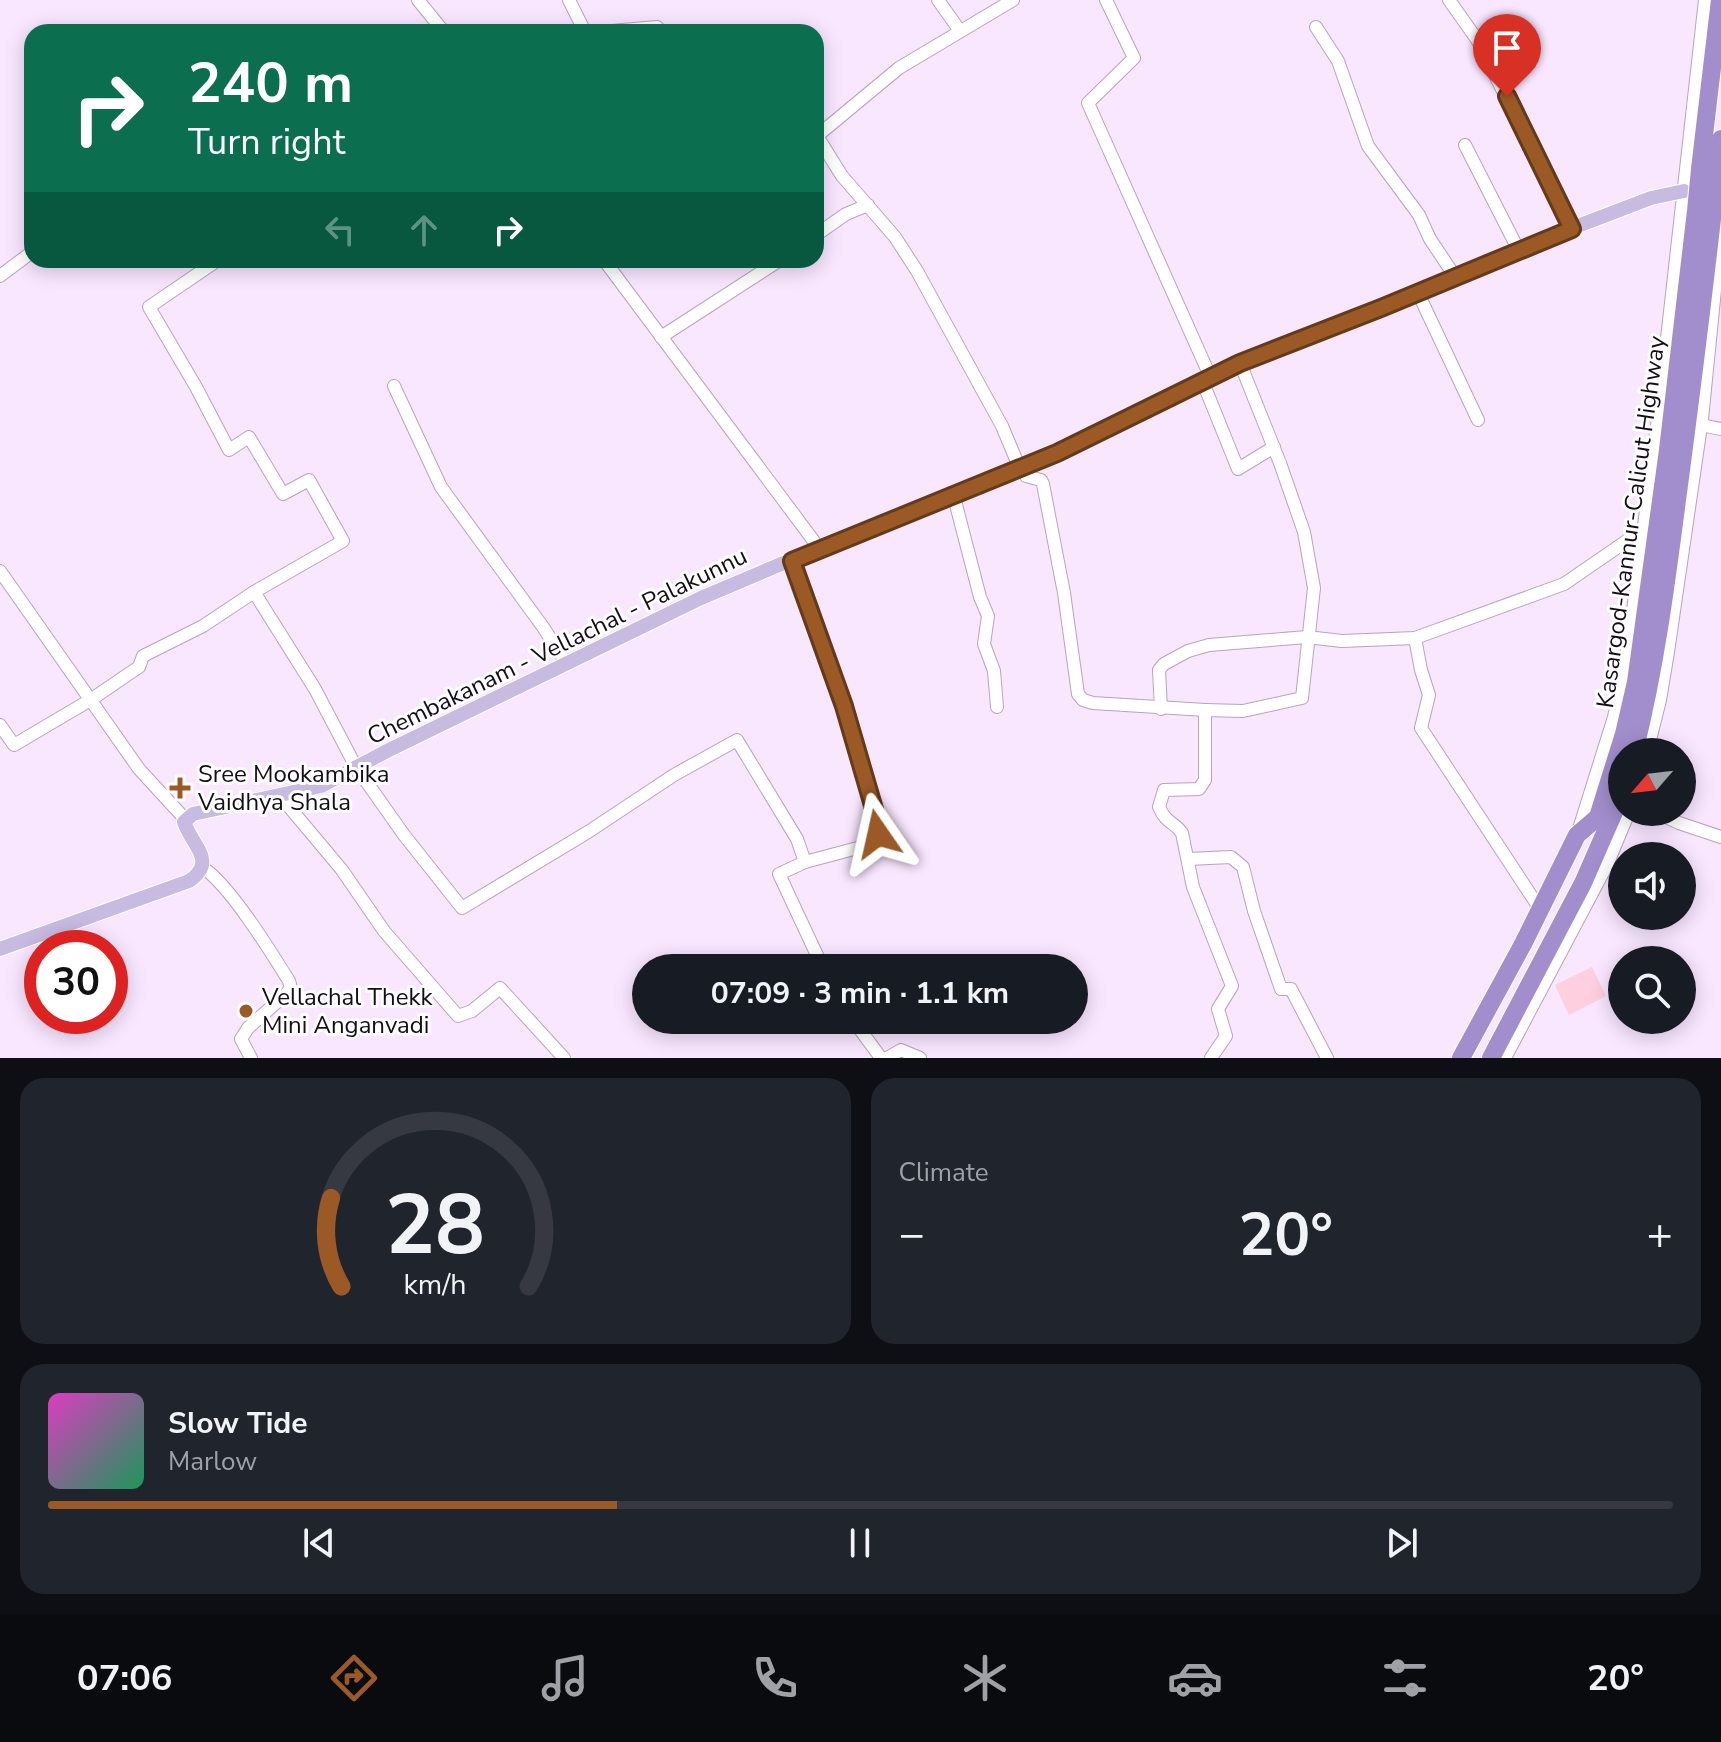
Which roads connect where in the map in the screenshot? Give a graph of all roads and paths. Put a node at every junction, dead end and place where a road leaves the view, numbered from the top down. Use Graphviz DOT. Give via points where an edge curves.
graph roads {
  1 [pos="418,0"];
  2 [pos="569,0"];
  3 [pos="938,0"];
  4 [pos="1013,0"];
  5 [pos="1106,0"];
  6 [pos="1449,0"];
  7 [pos="1705,0"];
  8 [pos="1720,0"];
  9 [pos="438,24"];
  10 [pos="581,24"];
  11 [pos="1316,27"];
  12 [pos="960,31"];
  13 [pos="824,130"];
  14 [pos="1721,139"];
  15 [pos="1465,145"];
  16 [pos="824,147"];
  17 [pos="1709,169"];
  18 [pos="1684,191"];
  19 [pos="868,205"];
  20 [pos="1704,210"];
  21 [pos="824,229"];
  22 [pos="1572,229"];
  23 [pos="1721,230"];
  24 [pos="1519,251"];
  25 [pos="24,258"];
  26 [pos="206,268"];
  27 [pos="610,268"];
  28 [pos="768,268"];
  29 [pos="0,276"];
  30 [pos="1456,278"];
  31 [pos="1418,293"];
  32 [pos="661,337"];
  33 [pos="1240,363"];
  34 [pos="1206,378"];
  35 [pos="394,386"];
  36 [pos="1478,420"];
  37 [pos="1701,425"];
  38 [pos="1721,429"];
  39 [pos="1274,447"];
  40 [pos="1020,469"];
  41 [pos="954,497"];
  42 [pos="1644,529"];
  43 [pos="819,548"];
  44 [pos="792,561"];
  45 [pos="0,571"];
  46 [pos="254,592"];
  47 [pos="1307,637"];
  48 [pos="1415,638"];
  49 [pos="567,664"];
  50 [pos="92,699"];
  51 [pos="997,707"];
  52 [pos="1161,709"];
  53 [pos="1205,710"];
  54 [pos="0,725"];
  55 [pos="1637,738"];
  56 [pos="1650,738"];
  57 [pos="356,767"];
  58 [pos="280,796"];
  59 [pos="185,819"];
  60 [pos="1608,826"];
  61 [pos="1623,826"];
  62 [pos="1688,826"];
  63 [pos="1577,835"];
  64 [pos="1721,837"];
  65 [pos="1188,859"];
  66 [pos="805,862"];
  67 [pos="202,867"];
  68 [pos="1540,909"];
  69 [pos="0,949"];
  70 [pos="816,954"];
  71 [pos="864,1034"];
  72 [pos="251,1058"];
  73 [pos="564,1058"];
  74 [pos="884,1058"];
  75 [pos="920,1058"];
  76 [pos="1211,1058"];
  77 [pos="1327,1058"];
  78 [pos="1461,1058"];
  79 [pos="1491,1058"];
  80 [pos="1505,1058"];
  1 -- 9 [label="street"];
  2 -- 10 [label="street"];
  3 -- 12 [label="street"];
  4 -- 12 [label="street"];
  5 -- 34 [label="street" via="1134,58 1088,103"];
  6 -- 22 [label="street" via="1478,41"];
  7 -- 18 [label="street"];
  8 -- 17 [label="highway, Kasargod-Kannur-Calicut Highway"];
  11 -- 30 [label="street" via="1338,61 1368,146 1419,215"];
  12 -- 13 [label="street" via="899,68"];
  14 -- 17 [label="highway, Kasargod-Kannur-Calicut Highway"];
  15 -- 24 [label="street"];
  16 -- 19 [label="street"];
  17 -- 20 [label="highway, Kasargod-Kannur-Calicut Highway, bridge"];
  18 -- 22 [label="main road, Chembakanam - Vellachal - Palakunnu"];
  18 -- 42 [label="street"];
  19 -- 21 [label="street"];
  19 -- 40 [label="street" via="917,271"];
  20 -- 55 [label="highway, Kasargod-Kannur-Calicut Highway" via="1659,630"];
  20 -- 63 [label="highway, Kasargod-Kannur-Calicut Highway" via="1636,682 1598,817"];
  22 -- 24 [label="main road, Chembakanam - Vellachal - Palakunnu"];
  23 -- 37 [label="street"];
  24 -- 30 [label="main road, Chembakanam - Vellachal - Palakunnu"];
  25 -- 29 [label="street"];
  26 -- 46 [label="street" via="149,307 229,450 249,437 283,494 309,480 343,541"];
  27 -- 32 [label="street"];
  28 -- 32 [label="street"];
  30 -- 31 [label="main road, Chembakanam - Vellachal - Palakunnu"];
  31 -- 33 [label="main road, Chembakanam - Vellachal - Palakunnu"];
  31 -- 36 [label="street"];
  32 -- 43 [label="street"];
  33 -- 34 [label="main road, Chembakanam - Vellachal - Palakunnu"];
  33 -- 39 [label="street"];
  34 -- 39 [label="street" via="1238,469"];
  34 -- 40 [label="main road, Chembakanam - Vellachal - Palakunnu"];
  35 -- 49 [label="street" via="441,487"];
  37 -- 38 [label="street"];
  37 -- 56 [label="street"];
  39 -- 47 [label="street" via="1304,532 1314,588"];
  40 -- 41 [label="main road, Chembakanam - Vellachal - Palakunnu"];
  40 -- 52 [label="street" via="1043,484 1078,694 1093,703"];
  41 -- 43 [label="main road, Chembakanam - Vellachal - Palakunnu"];
  41 -- 51 [label="street" via="988,616 984,644 994,671"];
  42 -- 48 [label="street" via="1564,584"];
  42 -- 63 [label="street" via="1614,717"];
  43 -- 44 [label="main road, Chembakanam - Vellachal - Palakunnu"];
  44 -- 49 [label="main road, Chembakanam - Vellachal - Palakunnu" via="701,598"];
  44 -- 66 [label="street" via="844,706 878,834 865,846"];
  45 -- 50 [label="street"];
  46 -- 50 [label="street" via="172,644 143,656 139,667"];
  46 -- 57 [label="street"];
  47 -- 48 [label="street"];
  47 -- 52 [label="street" via="1188,651 1159,670"];
  47 -- 53 [label="street" via="1302,698 1243,711"];
  48 -- 68 [label="street" via="1429,695 1421,728"];
  49 -- 57 [label="main road, Chembakanam - Vellachal - Palakunnu"];
  50 -- 54 [label="street" via="14,745"];
  50 -- 59 [label="street" via="139,769"];
  52 -- 53 [label="street"];
  53 -- 65 [label="street" via="1205,780 1199,789 1164,790 1159,807 1165,820 1182,833"];
  57 -- 58 [label="main road, Chembakanam - Vellachal - Palakunnu" via="321,786"];
  57 -- 66 [label="street" via="462,908 737,740 797,839"];
  58 -- 59 [label="main road, Chembakanam - Vellachal - Palakunnu"];
  58 -- 73 [label="street" via="384,931 458,1016 500,988"];
  59 -- 67 [label="main road" via="203,857"];
  60 -- 79 [label="highway"];
  61 -- 80 [label="street"];
  62 -- 64 [label="street"];
  63 -- 68 [label="highway, Kasargod-Kannur-Calicut Highway"];
  65 -- 76 [label="street" via="1193,887 1232,986 1218,1009 1226,1036"];
  65 -- 77 [label="street" via="1231,857 1243,867 1281,989 1291,989"];
  66 -- 70 [label="street" via="779,874"];
  67 -- 69 [label="main road" via="189,881"];
  67 -- 72 [label="street" via="214,875 263,940 291,988 241,1039"];
  68 -- 78 [label="highway, Kasargod-Kannur-Calicut Highway"];
  71 -- 74 [label="street"];
  74 -- 75 [label="street" via="901,1050"];
}
